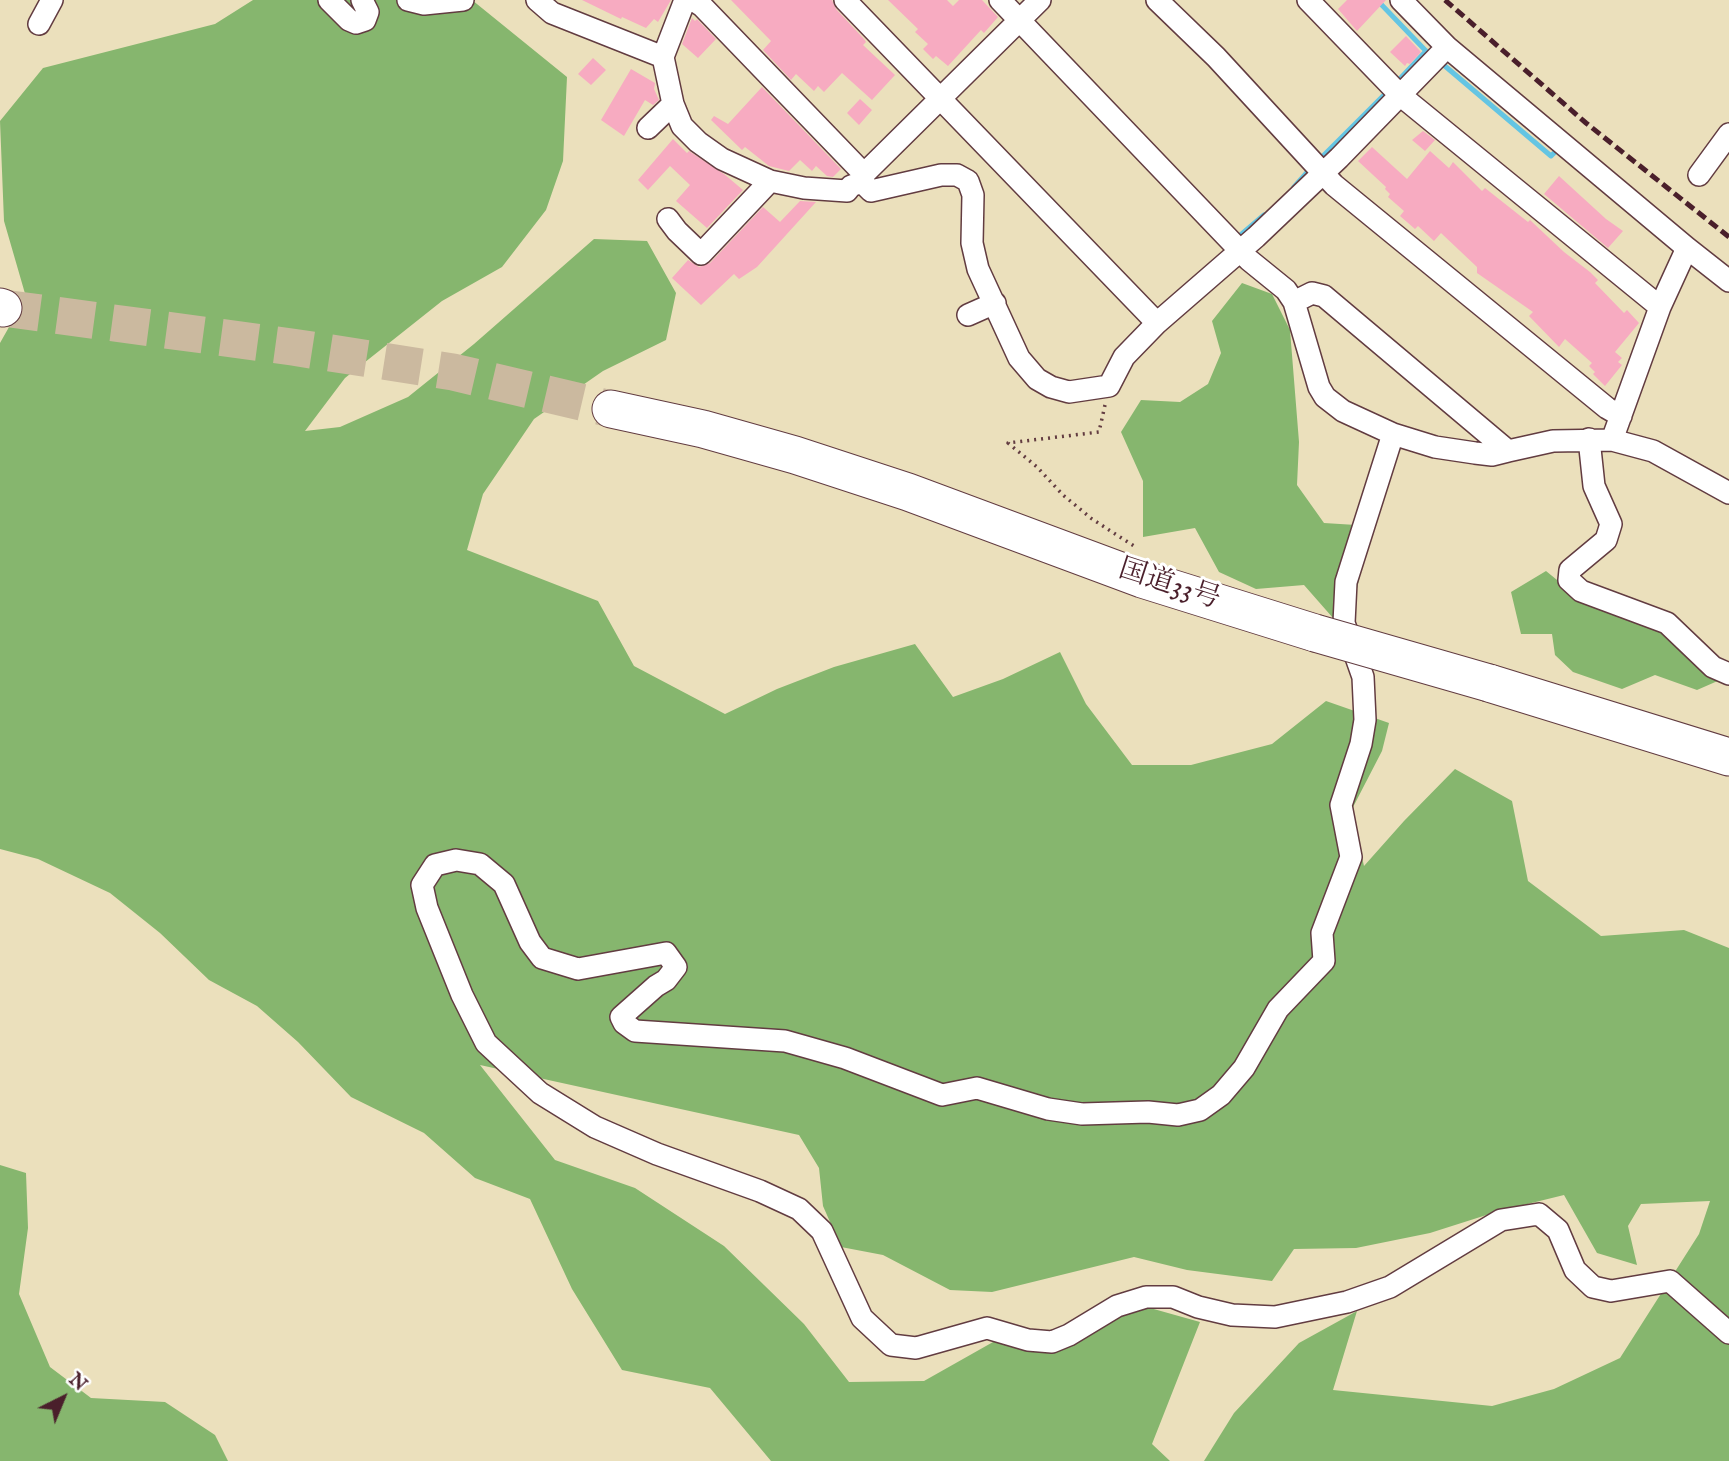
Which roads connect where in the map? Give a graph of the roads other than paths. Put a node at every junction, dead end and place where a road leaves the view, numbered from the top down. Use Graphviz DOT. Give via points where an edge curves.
graph roads {
  1 [pos="52,0"];
  2 [pos="329,0"];
  3 [pos="362,0"];
  4 [pos="408,0"];
  5 [pos="463,0"];
  6 [pos="537,0"];
  7 [pos="685,0"];
  8 [pos="693,0"];
  9 [pos="845,0"];
  10 [pos="1000,0"];
  11 [pos="1040,0"];
  12 [pos="1157,0"];
  13 [pos="1308,0"];
  14 [pos="1401,0"];
  15 [pos="1019,20"];
  16 [pos="39,24"];
  17 [pos="1439,55"];
  18 [pos="663,57"];
  19 [pos="1400,95"];
  20 [pos="940,97"];
  21 [pos="673,104"];
  22 [pos="648,128"];
  23 [pos="1729,134"];
  24 [pos="1323,172"];
  25 [pos="1699,175"];
  26 [pos="863,178"];
  27 [pos="769,181"];
  28 [pos="668,219"];
  29 [pos="1687,248"];
  30 [pos="1241,251"];
  31 [pos="1729,281"];
  32 [pos="1294,302"];
  33 [pos="995,303"];
  34 [pos="1660,307"];
  35 [pos="968,315"];
  36 [pos="1157,323"];
  37 [pos="611,409"];
  38 [pos="1621,416"];
  39 [pos="1393,434"];
  40 [pos="1589,439"];
  41 [pos="1612,440"];
  42 [pos="1508,451"];
  43 [pos="1729,493"];
  44 [pos="1729,674"];
  45 [pos="1729,757"];
  46 [pos="1729,1333"];
  1 -- 16 [label="street"];
  2 -- 3 [label="street" via="356,23 365,20 368,12"];
  4 -- 5 [label="street" via="424,4"];
  6 -- 18 [label="street" via="552,13"];
  7 -- 18 [label="street"];
  8 -- 26 [label="street"];
  9 -- 20 [label="street"];
  10 -- 15 [label="street"];
  11 -- 15 [label="street"];
  12 -- 24 [label="street"];
  13 -- 19 [label="street"];
  14 -- 17 [label="street"];
  15 -- 20 [label="street"];
  15 -- 30 [label="street"];
  17 -- 19 [label="street"];
  17 -- 29 [label="street"];
  18 -- 21 [label="street"];
  19 -- 24 [label="street"];
  19 -- 34 [label="street"];
  20 -- 26 [label="street"];
  20 -- 36 [label="street"];
  21 -- 22 [label="street"];
  21 -- 27 [label="street" via="682,126 698,142"];
  23 -- 25 [label="street"];
  24 -- 30 [label="street"];
  24 -- 38 [label="street" via="1503,324"];
  26 -- 27 [label="street" via="847,191"];
  26 -- 33 [label="street" via="871,191 941,175 968,181 973,195 973,256"];
  27 -- 28 [label="street" via="701,254"];
  29 -- 31 [label="street"];
  29 -- 34 [label="street"];
  30 -- 32 [label="street" via="1276,279"];
  30 -- 36 [label="street"];
  32 -- 39 [label="street" via="1325,397 1343,411"];
  32 -- 42 [label="street" via="1312,293 1324,296"];
  33 -- 35 [label="street"];
  33 -- 36 [label="street" via="1018,358 1037,379 1069,392 1109,386 1124,357"];
  34 -- 38 [label="street"];
  37 -- 45 [label="highway, 国道33号, bridge" via="794,455 1142,579"];
  38 -- 41 [label="street"];
  39 -- 42 [label="street" via="1475,453"];
  39 -- 46 [label="street" via="1346,582 1344,623 1363,677 1365,720 1342,805 1351,858 1322,933 1324,961 1278,1009 1244,1068 1221,1096 1200,1110 1178,1115 1082,1114 977,1088 942,1095 785,1041 635,1031 621,1017 667,980 676,967 666,953 578,969 542,958 504,884 480,864 456,860 435,865 422,885 427,908 486,1043 540,1093 595,1126 799,1209 822,1231 862,1318 891,1345 916,1348 988,1328 1052,1342 1117,1307 1146,1297 1173,1297 1231,1315 1275,1318 1390,1287 1501,1220 1539,1214 1558,1230 1575,1270 1593,1287 1611,1290 1670,1281"];
  40 -- 41 [label="street"];
  40 -- 42 [label="street"];
  40 -- 44 [label="street" via="1594,486 1611,524 1606,540 1570,570 1570,580 1581,591 1667,623 1713,667"];
  41 -- 43 [label="street" via="1653,450"];
}
